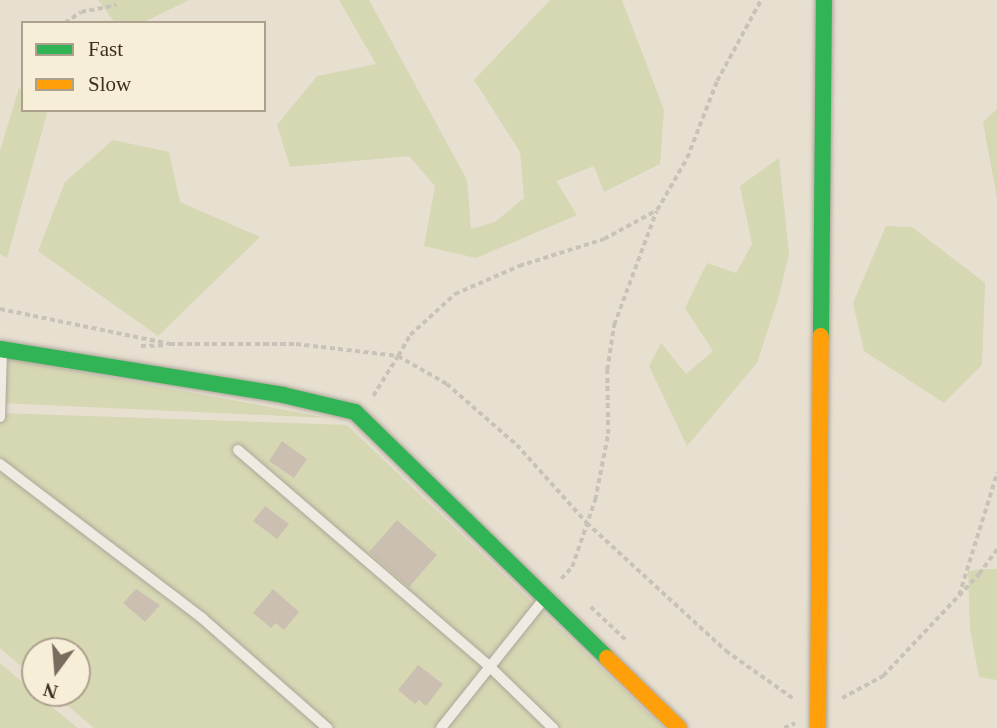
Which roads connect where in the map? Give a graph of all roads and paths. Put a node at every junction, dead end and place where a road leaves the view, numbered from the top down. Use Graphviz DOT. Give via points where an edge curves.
graph roads {
  1 [pos="761,0"];
  2 [pos="824,0"];
  3 [pos="116,5"];
  4 [pos="68,21"];
  5 [pos="657,211"];
  6 [pos="0,309"];
  7 [pos="1,349"];
  8 [pos="354,351"];
  9 [pos="398,356"];
  10 [pos="355,412"];
  11 [pos="0,417"];
  12 [pos="238,450"];
  13 [pos="0,464"];
  14 [pos="997,473"];
  15 [pos="587,523"];
  16 [pos="997,549"];
  17 [pos="547,596"];
  18 [pos="958,597"];
  19 [pos="488,664"];
  20 [pos="818,720"];
  21 [pos="327,728"];
  22 [pos="441,728"];
  23 [pos="553,728"];
  24 [pos="679,728"];
  25 [pos="785,728"];
  1 -- 5 [label="path" via="717,81 687,158"];
  2 -- 20 [label="street"];
  3 -- 4 [label="path" via="81,12"];
  5 -- 9 [label="path" via="604,239 519,266 455,294 410,335"];
  5 -- 15 [label="path" via="614,324 607,370 608,434"];
  6 -- 9 [label="path" via="170,344 296,344"];
  7 -- 10 [label="street" via="283,395"];
  7 -- 11 [label="lane"];
  8 -- 9 [label="path"];
  9 -- 10 [label="path" via="379,390"];
  9 -- 15 [label="path" via="457,393 517,445"];
  10 -- 17 [label="street"];
  12 -- 19 [label="lane"];
  13 -- 21 [label="lane" via="202,618"];
  14 -- 18 [label="path"];
  15 -- 17 [label="path" via="572,568"];
  15 -- 20 [label="path" via="726,651"];
  16 -- 18 [label="path"];
  17 -- 19 [label="lane"];
  17 -- 24 [label="street"];
  18 -- 20 [label="path" via="883,676"];
  19 -- 22 [label="lane"];
  19 -- 23 [label="lane"];
  20 -- 25 [label="path"];
}
